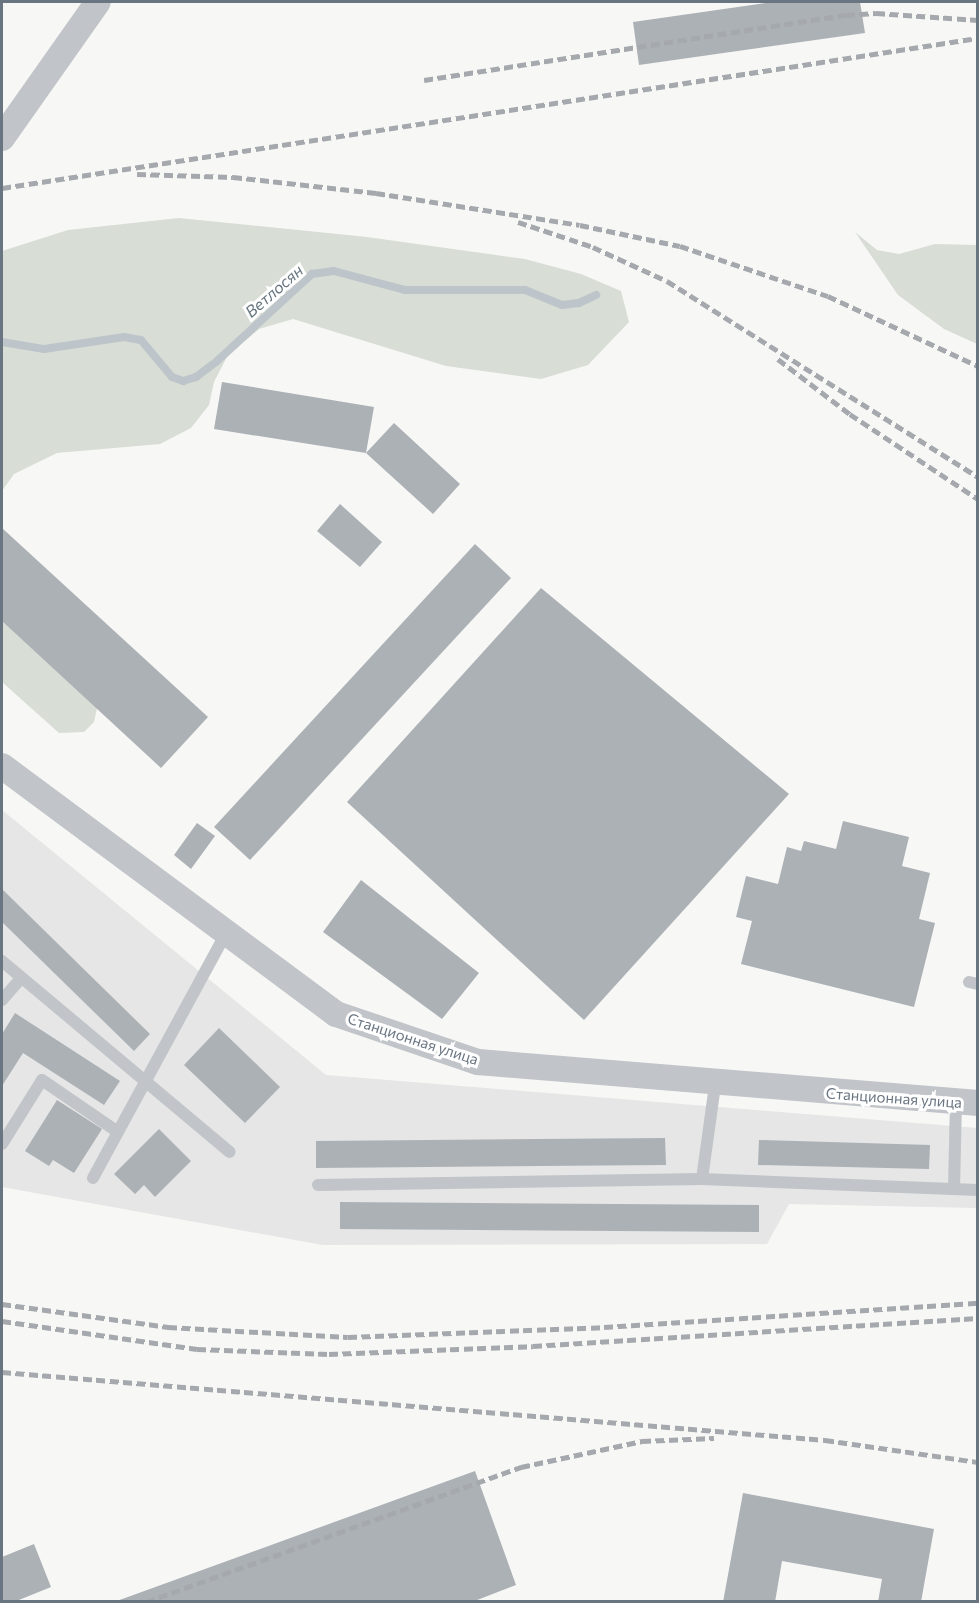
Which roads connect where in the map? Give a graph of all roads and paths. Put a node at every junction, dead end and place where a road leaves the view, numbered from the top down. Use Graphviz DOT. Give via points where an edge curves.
graph roads {
  1 [pos="98,2"];
  2 [pos="2,138"];
  3 [pos="2,766"];
  4 [pos="226,933"];
  5 [pos="2,961"];
  6 [pos="20,979"];
  7 [pos="2,1000"];
  8 [pos="145,1083"];
  9 [pos="716,1084"];
  10 [pos="967,1103"];
  11 [pos="118,1132"];
  12 [pos="2,1144"];
  13 [pos="230,1152"];
  14 [pos="93,1178"];
  15 [pos="702,1179"];
  16 [pos="318,1185"];
  17 [pos="954,1189"];
  18 [pos="978,1190"];
  1 -- 2 [label="street"];
  3 -- 4 [label="street, Станционная улица"];
  4 -- 8 [label="lane"];
  4 -- 9 [label="street, Станционная улица" via="336,1014 478,1062"];
  5 -- 6 [label="lane"];
  6 -- 7 [label="lane"];
  6 -- 8 [label="lane"];
  8 -- 11 [label="lane"];
  8 -- 13 [label="lane"];
  9 -- 10 [label="street, Станционная улица"];
  9 -- 15 [label="lane"];
  10 -- 17 [label="lane"];
  11 -- 12 [label="lane" via="42,1080"];
  11 -- 14 [label="lane"];
  15 -- 16 [label="lane"];
  15 -- 17 [label="lane"];
  17 -- 18 [label="lane"];
}
